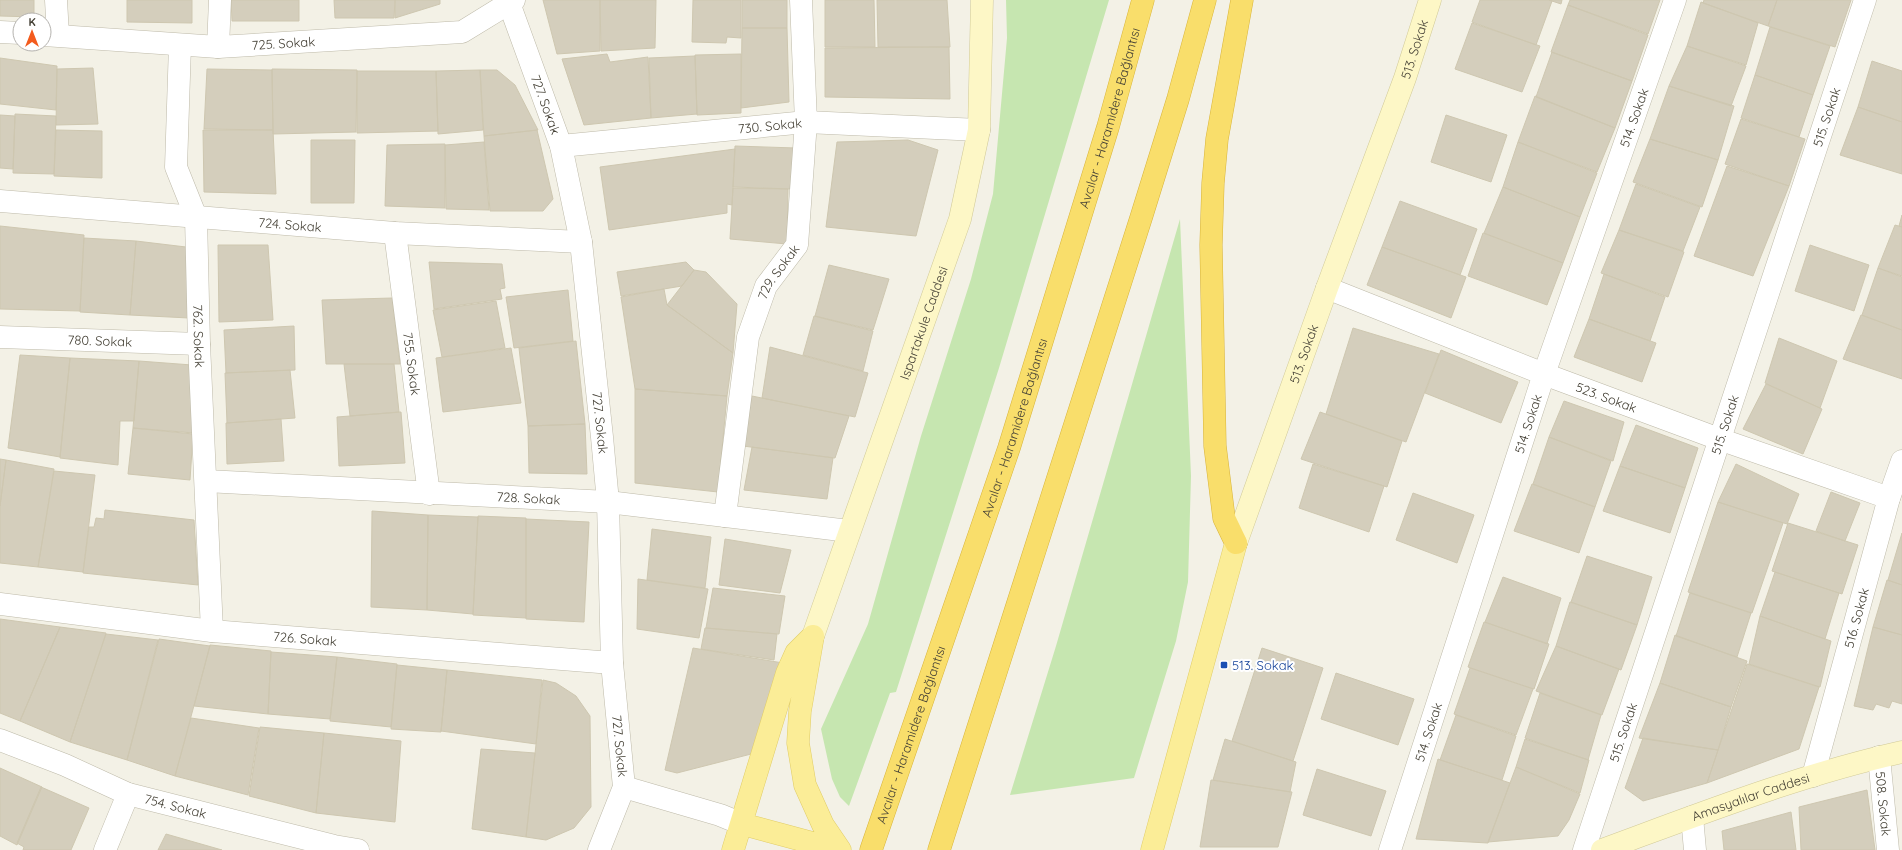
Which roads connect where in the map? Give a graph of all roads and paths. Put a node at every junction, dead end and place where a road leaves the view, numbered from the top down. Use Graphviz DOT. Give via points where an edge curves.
graph roads {
  1 [pos="56,0"];
  2 [pos="220,0"];
  3 [pos="801,0"];
  4 [pos="982,0"];
  5 [pos="1143,0"];
  6 [pos="1205,0"];
  7 [pos="1242,0"];
  8 [pos="1430,0"];
  9 [pos="1675,0"];
  10 [pos="1865,0"];
  11 [pos="511,1"];
  12 [pos="52,28"];
  13 [pos="0,32"];
  14 [pos="12,33"];
  15 [pos="52,35"];
  16 [pos="180,45"];
  17 [pos="218,47"];
  18 [pos="806,122"];
  19 [pos="979,130"];
  20 [pos="561,146"];
  21 [pos="0,201"];
  22 [pos="196,217"];
  23 [pos="395,233"];
  24 [pos="581,242"];
  25 [pos="1327,288"];
  26 [pos="0,337"];
  27 [pos="199,344"];
  28 [pos="1544,374"];
  29 [pos="1719,439"];
  30 [pos="1902,460"];
  31 [pos="206,481"];
  32 [pos="429,494"];
  33 [pos="1889,498"];
  34 [pos="608,502"];
  35 [pos="725,516"];
  36 [pos="849,531"];
  37 [pos="1236,543"];
  38 [pos="0,604"];
  39 [pos="212,631"];
  40 [pos="814,636"];
  41 [pos="612,663"];
  42 [pos="0,740"];
  43 [pos="1902,752"];
  44 [pos="1879,757"];
  45 [pos="1813,776"];
  46 [pos="624,787"];
  47 [pos="128,794"];
  48 [pos="1692,817"];
  49 [pos="742,824"];
  50 [pos="105,850"];
  51 [pos="358,850"];
  52 [pos="599,850"];
  53 [pos="733,850"];
  54 [pos="839,850"];
  55 [pos="871,850"];
  56 [pos="939,850"];
  57 [pos="1152,850"];
  58 [pos="1390,850"];
  59 [pos="1584,850"];
  60 [pos="1602,850"];
  61 [pos="1695,850"];
  62 [pos="1888,850"];
  1 -- 12 [label="street"];
  2 -- 17 [label="street"];
  3 -- 18 [label="street, 729. Sokak"];
  4 -- 19 [label="main road, Ispartakule Caddesi"];
  5 -- 55 [label="highway, Avcılar - Haramidere Bağlantısı" via="1108,127 1009,448"];
  6 -- 56 [label="highway" via="1174,114"];
  7 -- 37 [label="highway" via="1217,139 1211,245 1215,446 1224,518"];
  8 -- 25 [label="main road, 513. Sokak" via="1405,78"];
  9 -- 28 [label="street, 514. Sokak"];
  10 -- 29 [label="street, 515. Sokak"];
  11 -- 17 [label="street, 725. Sokak" via="462,32"];
  11 -- 20 [label="street, 727. Sokak"];
  13 -- 14 [label="street"];
  15 -- 16 [label="street, 725. Sokak"];
  16 -- 17 [label="street, 725. Sokak"];
  16 -- 22 [label="street, 762. Sokak" via="176,167"];
  18 -- 19 [label="street, 730. Sokak"];
  18 -- 20 [label="street, 730. Sokak"];
  18 -- 35 [label="street, 729. Sokak" via="797,245 766,286 748,337"];
  19 -- 36 [label="main road, Ispartakule Caddesi" via="960,219"];
  20 -- 24 [label="street, 727. Sokak"];
  21 -- 22 [label="street, 724. Sokak"];
  22 -- 23 [label="street, 724. Sokak"];
  22 -- 27 [label="street, 762. Sokak"];
  23 -- 24 [label="street, 724. Sokak"];
  23 -- 32 [label="street, 755. Sokak"];
  24 -- 34 [label="street, 727. Sokak"];
  25 -- 28 [label="street, 523. Sokak"];
  25 -- 37 [label="main road, 513. Sokak"];
  26 -- 27 [label="street, 780. Sokak"];
  27 -- 31 [label="street, 762. Sokak"];
  28 -- 29 [label="street, 523. Sokak"];
  28 -- 58 [label="street, 514. Sokak"];
  29 -- 33 [label="street, 523. Sokak"];
  29 -- 59 [label="street, 515. Sokak"];
  30 -- 33 [label="street, 516. Sokak"];
  31 -- 32 [label="street, 728. Sokak"];
  31 -- 39 [label="street, 762. Sokak"];
  32 -- 34 [label="street, 728. Sokak"];
  33 -- 45 [label="street, 516. Sokak"];
  34 -- 35 [label="street, 728. Sokak"];
  34 -- 41 [label="street, 727. Sokak"];
  35 -- 36 [label="street, 728. Sokak"];
  36 -- 40 [label="main road, Ispartakule Caddesi"];
  37 -- 57 [label="main road, 513. Sokak"];
  38 -- 39 [label="street, 726. Sokak"];
  39 -- 41 [label="street, 726. Sokak"];
  40 -- 49 [label="main road" via="796,653 787,673"];
  40 -- 54 [label="main road" via="800,711 798,743 804,785 823,825"];
  41 -- 46 [label="street, 727. Sokak"];
  42 -- 47 [label="street, 754. Sokak" via="65,765"];
  43 -- 44 [label="main road, Amasyalılar Caddesi"];
  44 -- 45 [label="main road, Amasyalılar Caddesi"];
  44 -- 62 [label="street, 508. Sokak"];
  45 -- 48 [label="main road, Amasyalılar Caddesi"];
  46 -- 49 [label="street" via="720,815"];
  46 -- 52 [label="street, 727. Sokak"];
  47 -- 50 [label="street"];
  47 -- 51 [label="street, 754. Sokak"];
  48 -- 60 [label="main road, Amasyalılar Caddesi"];
  48 -- 61 [label="street"];
  49 -- 53 [label="main road"];
  49 -- 54 [label="main road"];
}
